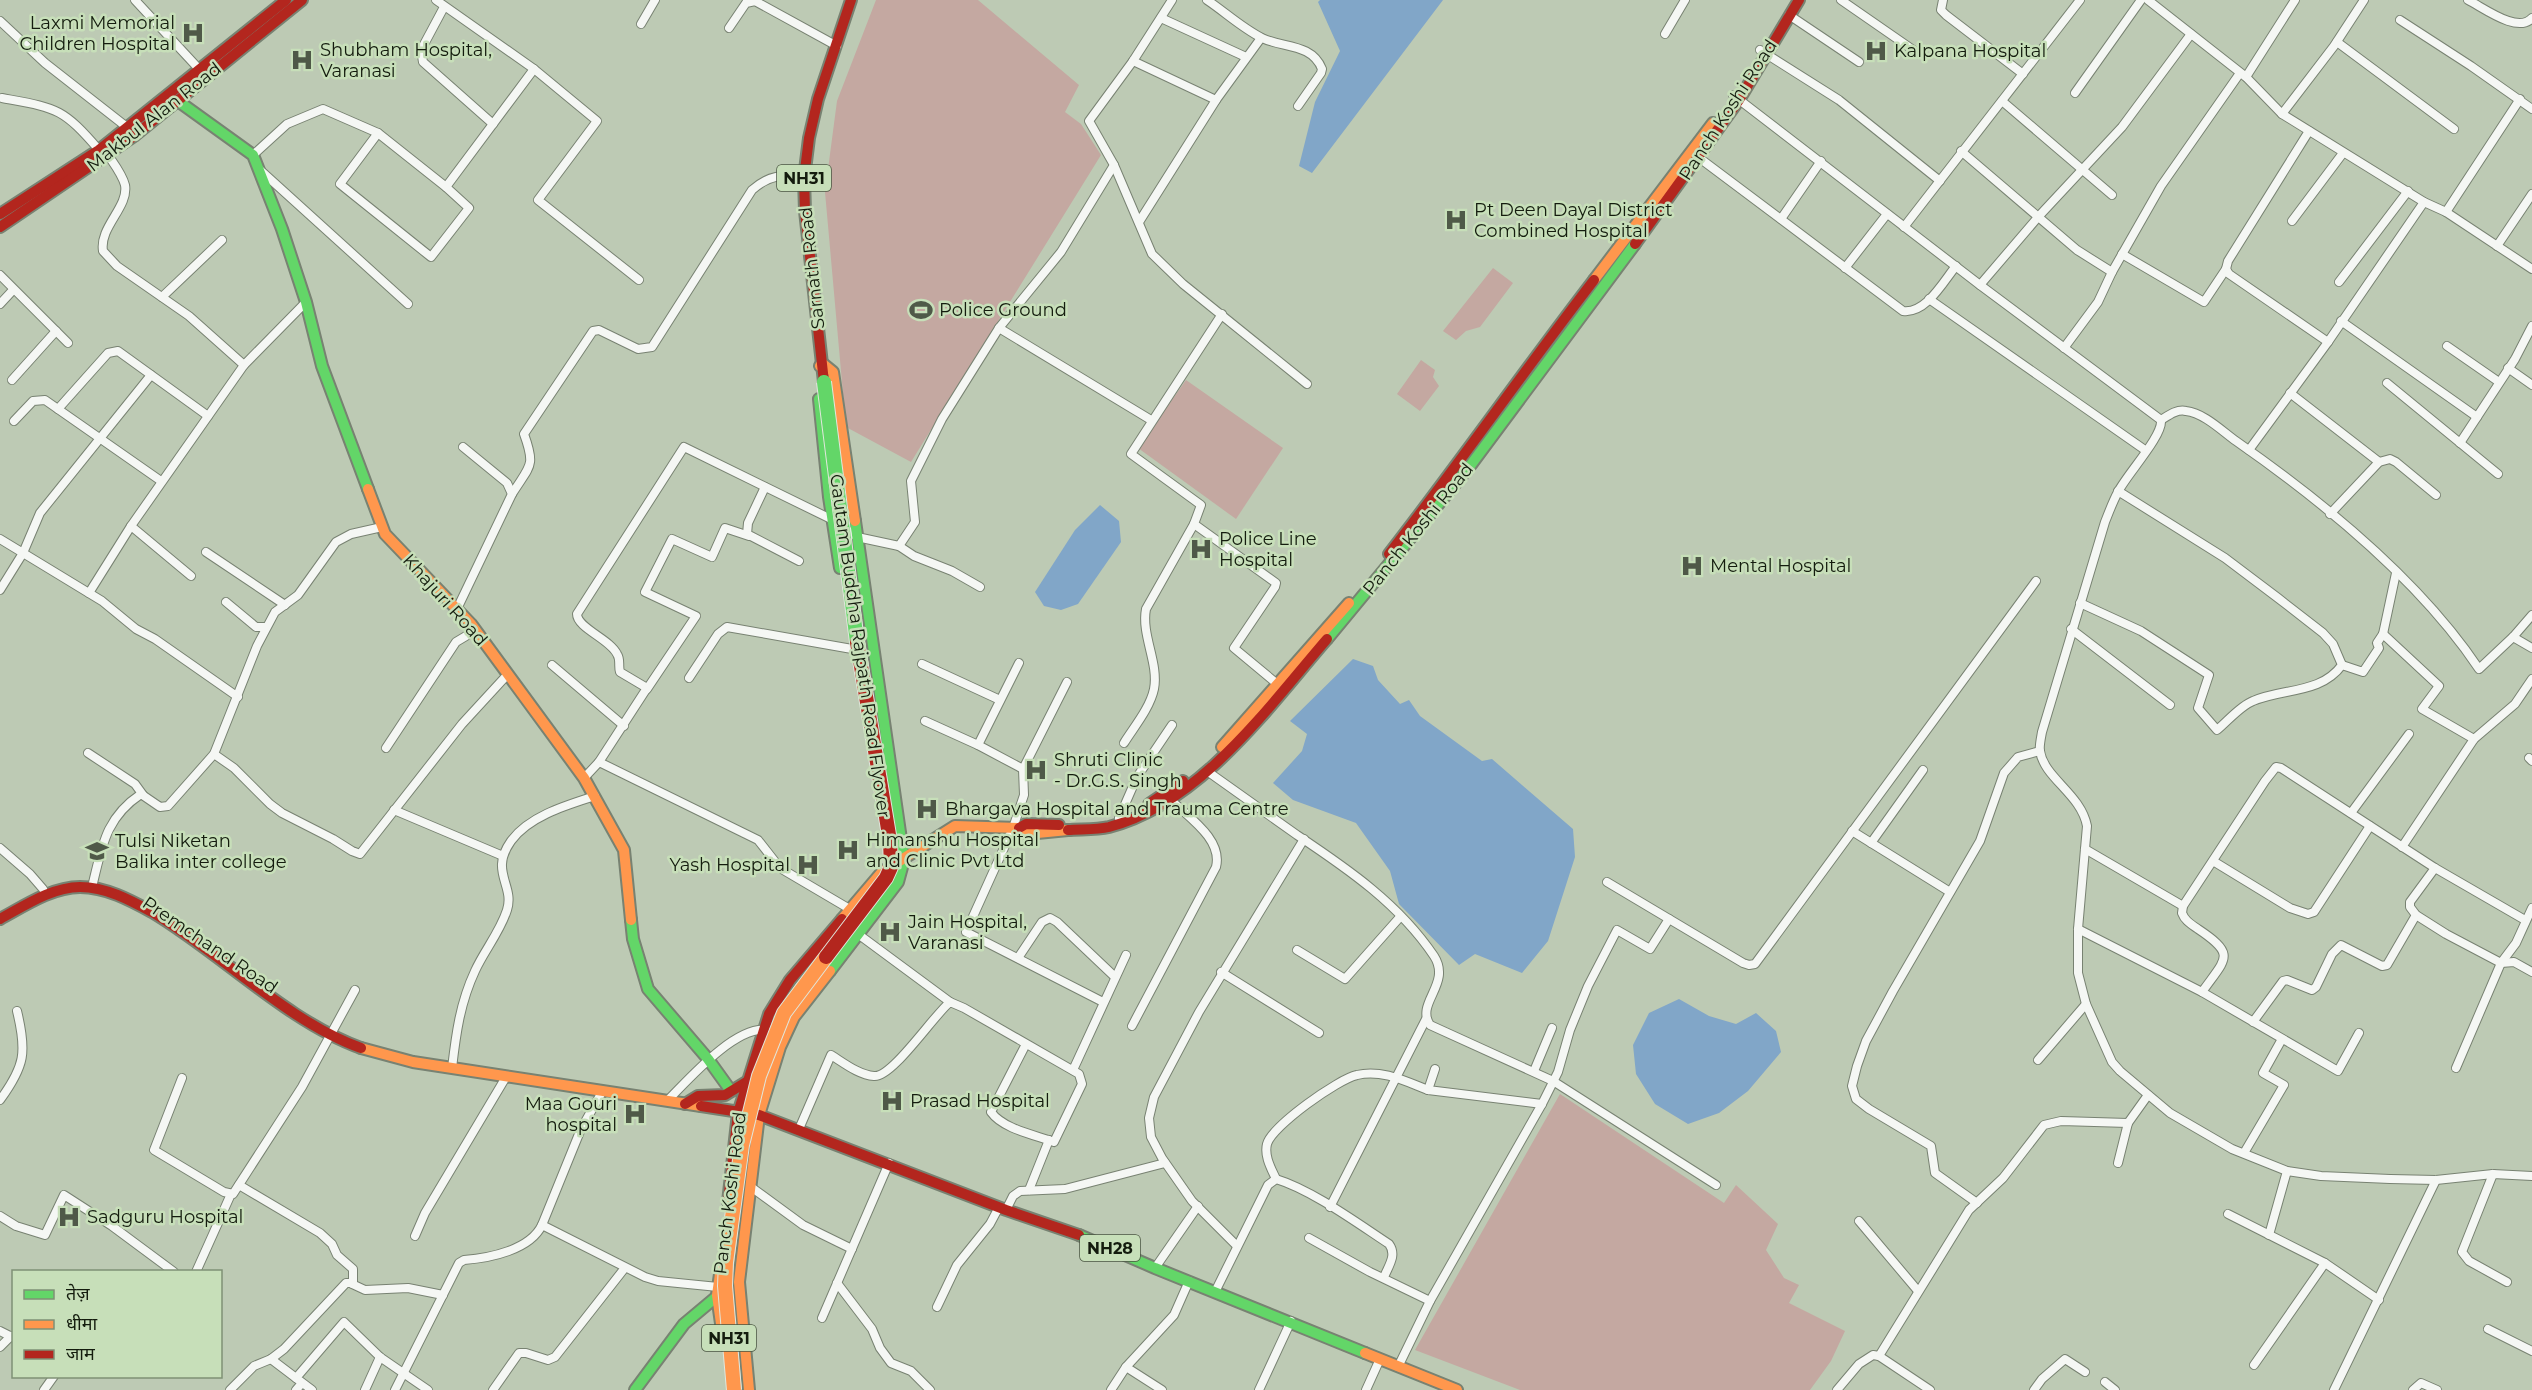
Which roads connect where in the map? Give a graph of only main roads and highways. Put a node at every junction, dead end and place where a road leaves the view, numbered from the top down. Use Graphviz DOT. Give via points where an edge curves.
graph roads {
  1 [pos="286,0"];
  2 [pos="302,0"];
  3 [pos="851,0"];
  4 [pos="1792,0"];
  5 [pos="1799,0"];
  6 [pos="1763,52"];
  7 [pos="1736,97"];
  8 [pos="178,101"];
  9 [pos="131,132"];
  10 [pos="103,153"];
  11 [pos="0,214"];
  12 [pos="0,227"];
  13 [pos="822,363"];
  14 [pos="1280,686"];
  15 [pos="1016,828"];
  16 [pos="904,860"];
  17 [pos="882,872"];
  18 [pos="93,883"];
  19 [pos="0,911"];
  20 [pos="0,919"];
  21 [pos="748,1081"];
  22 [pos="732,1091"];
  23 [pos="685,1104"];
  24 [pos="738,1113"];
  25 [pos="759,1115"];
  26 [pos="739,1282"];
  27 [pos="718,1291"];
  28 [pos="635,1390"];
  29 [pos="730,1390"];
  30 [pos="734,1390"];
  31 [pos="749,1390"];
  32 [pos="1457,1390"];
  1 -- 9 [label="main road, Makbul Alan Road" via="199,69"];
  2 -- 8 [label="main road, Makbul Alan Road"];
  3 -- 13 [label="main road, Sarnath Road / NH31" via="818,99 804,178"];
  4 -- 6 [label="main road"];
  5 -- 6 [label="main road, Panch Koshi Road"];
  6 -- 7 [label="main road, Panch Koshi Road"];
  7 -- 14 [label="main road" via="1525,370 1468,452"];
  7 -- 14 [label="main road, Panch Koshi Road" via="1698,157 1470,466"];
  8 -- 9 [label="main road, Makbul Alan Road"];
  8 -- 22 [label="main road, Khajuri Road" via="256,162 306,302 322,366 385,534 476,630 584,778 624,850 633,939 648,989"];
  9 -- 10 [label="main road, Makbul Alan Road"];
  10 -- 11 [label="main road, Makbul Alan Road"];
  10 -- 12 [label="main road, Makbul Alan Road"];
  13 -- 16 [label="main road" via="834,372"];
  13 -- 17 [label="main road" via="817,372 833,520 886,855"];
  13 -- 30 [label="main road, Gautam Buddha Rajpath Road Flyover / NH31, bridge" via="849,595 891,867 784,1013 759,1076 742,1144 726,1262"];
  14 -- 15 [label="main road" via="1204,765 1144,807 1098,824 1026,824"];
  14 -- 15 [label="main road, Panch Koshi Road" via="1246,733 1207,771 1143,814 1108,827 1027,834"];
  15 -- 16 [label="main road, Panch Koshi Road" via="955,826"];
  16 -- 17 [label="main road, Panch Koshi Road"];
  16 -- 25 [label="main road, Panch Koshi Road" via="898,882 794,1017"];
  17 -- 21 [label="main road, Panch Koshi Road" via="790,980 769,1014"];
  18 -- 19 [label="main road, Premchand Road" via="66,881"];
  18 -- 20 [label="main road, Premchand Road" via="47,896"];
  18 -- 23 [label="main road, Premchand Road" via="123,896 194,940 300,1016 391,1058"];
  21 -- 22 [label="main road"];
  21 -- 24 [label="main road, Panch Koshi Road"];
  22 -- 23 [label="main road" via="698,1096"];
  23 -- 24 [label="main road, Premchand Road"];
  24 -- 25 [label="main road, Premchand Road / NH28"];
  24 -- 27 [label="main road, Panch Koshi Road"];
  25 -- 26 [label="main road, Panch Koshi Road"];
  25 -- 32 [label="main road, NH28" via="1002,1209 1071,1231"];
  26 -- 27 [label="main road, Panch Koshi Road"];
  26 -- 31 [label="main road"];
  27 -- 28 [label="main road, Panch Koshi Road" via="663,1350"];
  27 -- 29 [label="main road"];
}
